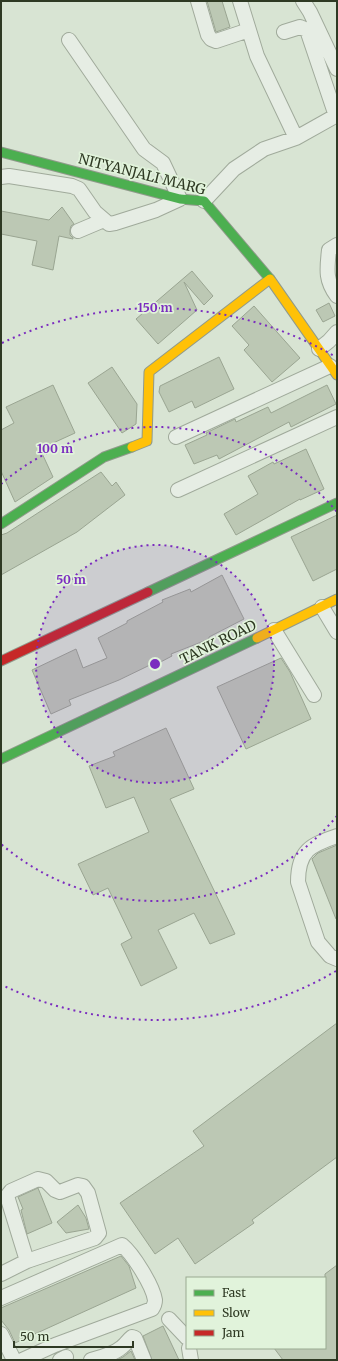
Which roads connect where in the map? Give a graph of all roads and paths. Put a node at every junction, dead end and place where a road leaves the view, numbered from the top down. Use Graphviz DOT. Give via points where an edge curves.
graph roads {
  1 [pos="198,1"];
  2 [pos="240,1"];
  3 [pos="304,1"];
  4 [pos="249,30"];
  5 [pos="284,32"];
  6 [pos="69,40"];
  7 [pos="337,69"];
  8 [pos="337,115"];
  9 [pos="296,138"];
  10 [pos="1,152"];
  11 [pos="1,177"];
  12 [pos="180,199"];
  13 [pos="204,201"];
  14 [pos="104,220"];
  15 [pos="78,231"];
  16 [pos="337,245"];
  17 [pos="270,278"];
  18 [pos="337,296"];
  19 [pos="337,332"];
  20 [pos="319,349"];
  21 [pos="334,370"];
  22 [pos="337,417"];
  23 [pos="176,437"];
  24 [pos="178,490"];
  25 [pos="337,503"];
  26 [pos="1,524"];
  27 [pos="337,599"];
  28 [pos="322,607"];
  29 [pos="274,630"];
  30 [pos="337,632"];
  31 [pos="1,661"];
  32 [pos="314,695"];
  33 [pos="1,759"];
  34 [pos="337,836"];
  35 [pos="337,959"];
  36 [pos="28,1261"];
  37 [pos="1,1274"];
  38 [pos="1,1298"];
  39 [pos="169,1320"];
  40 [pos="1,1334"];
  41 [pos="186,1337"];
  42 [pos="189,1349"];
  43 [pos="14,1360"];
  44 [pos="22,1360"];
  45 [pos="91,1360"];
  46 [pos="144,1360"];
  47 [pos="191,1360"];
  1 -- 4 [label="street" via="211,39 216,41"];
  2 -- 4 [label="street"];
  3 -- 7 [label="street"];
  4 -- 9 [label="street" via="257,56"];
  5 -- 8 [label="street" via="300,27 307,30"];
  6 -- 12 [label="street" via="144,149 163,163"];
  8 -- 9 [label="street"];
  9 -- 13 [label="street" via="264,149 234,169"];
  10 -- 12 [label="street, NITYANJALI MARG"];
  11 -- 14 [label="street" via="9,176 79,188 95,212"];
  12 -- 13 [label="street, NITYANJALI MARG"];
  12 -- 14 [label="street" via="156,210 115,223 109,224"];
  13 -- 17 [label="street, NITYANJALI MARG"];
  14 -- 15 [label="street"];
  16 -- 18 [label="street" via="329,250 327,273 332,290"];
  17 -- 20 [label="street, NITYANJALI MARG"];
  17 -- 26 [label="street" via="150,372 147,441 104,457"];
  19 -- 20 [label="street"];
  20 -- 21 [label="street, NITYANJALI MARG"];
  21 -- 23 [label="street"];
  22 -- 24 [label="street"];
  25 -- 31 [label="street"];
  27 -- 28 [label="street, TANK ROAD"];
  28 -- 29 [label="street, TANK ROAD"];
  28 -- 30 [label="street"];
  29 -- 32 [label="street"];
  29 -- 33 [label="street, TANK ROAD"];
  34 -- 35 [label="street" via="318,842 307,849 298,873 298,882 318,942 330,956"];
  36 -- 36 [label="street" via="7,1196 11,1191 38,1179 46,1181 60,1192 78,1185 83,1186 88,1193 99,1233 95,1238"];
  36 -- 37 [label="street"];
  38 -- 44 [label="street" via="122,1245 134,1257 153,1293 155,1302 152,1309"];
  39 -- 41 [label="street"];
  40 -- 43 [label="street"];
  42 -- 47 [label="street"];
  45 -- 46 [label="street" via="114,1352 132,1337 135,1338"];
}
